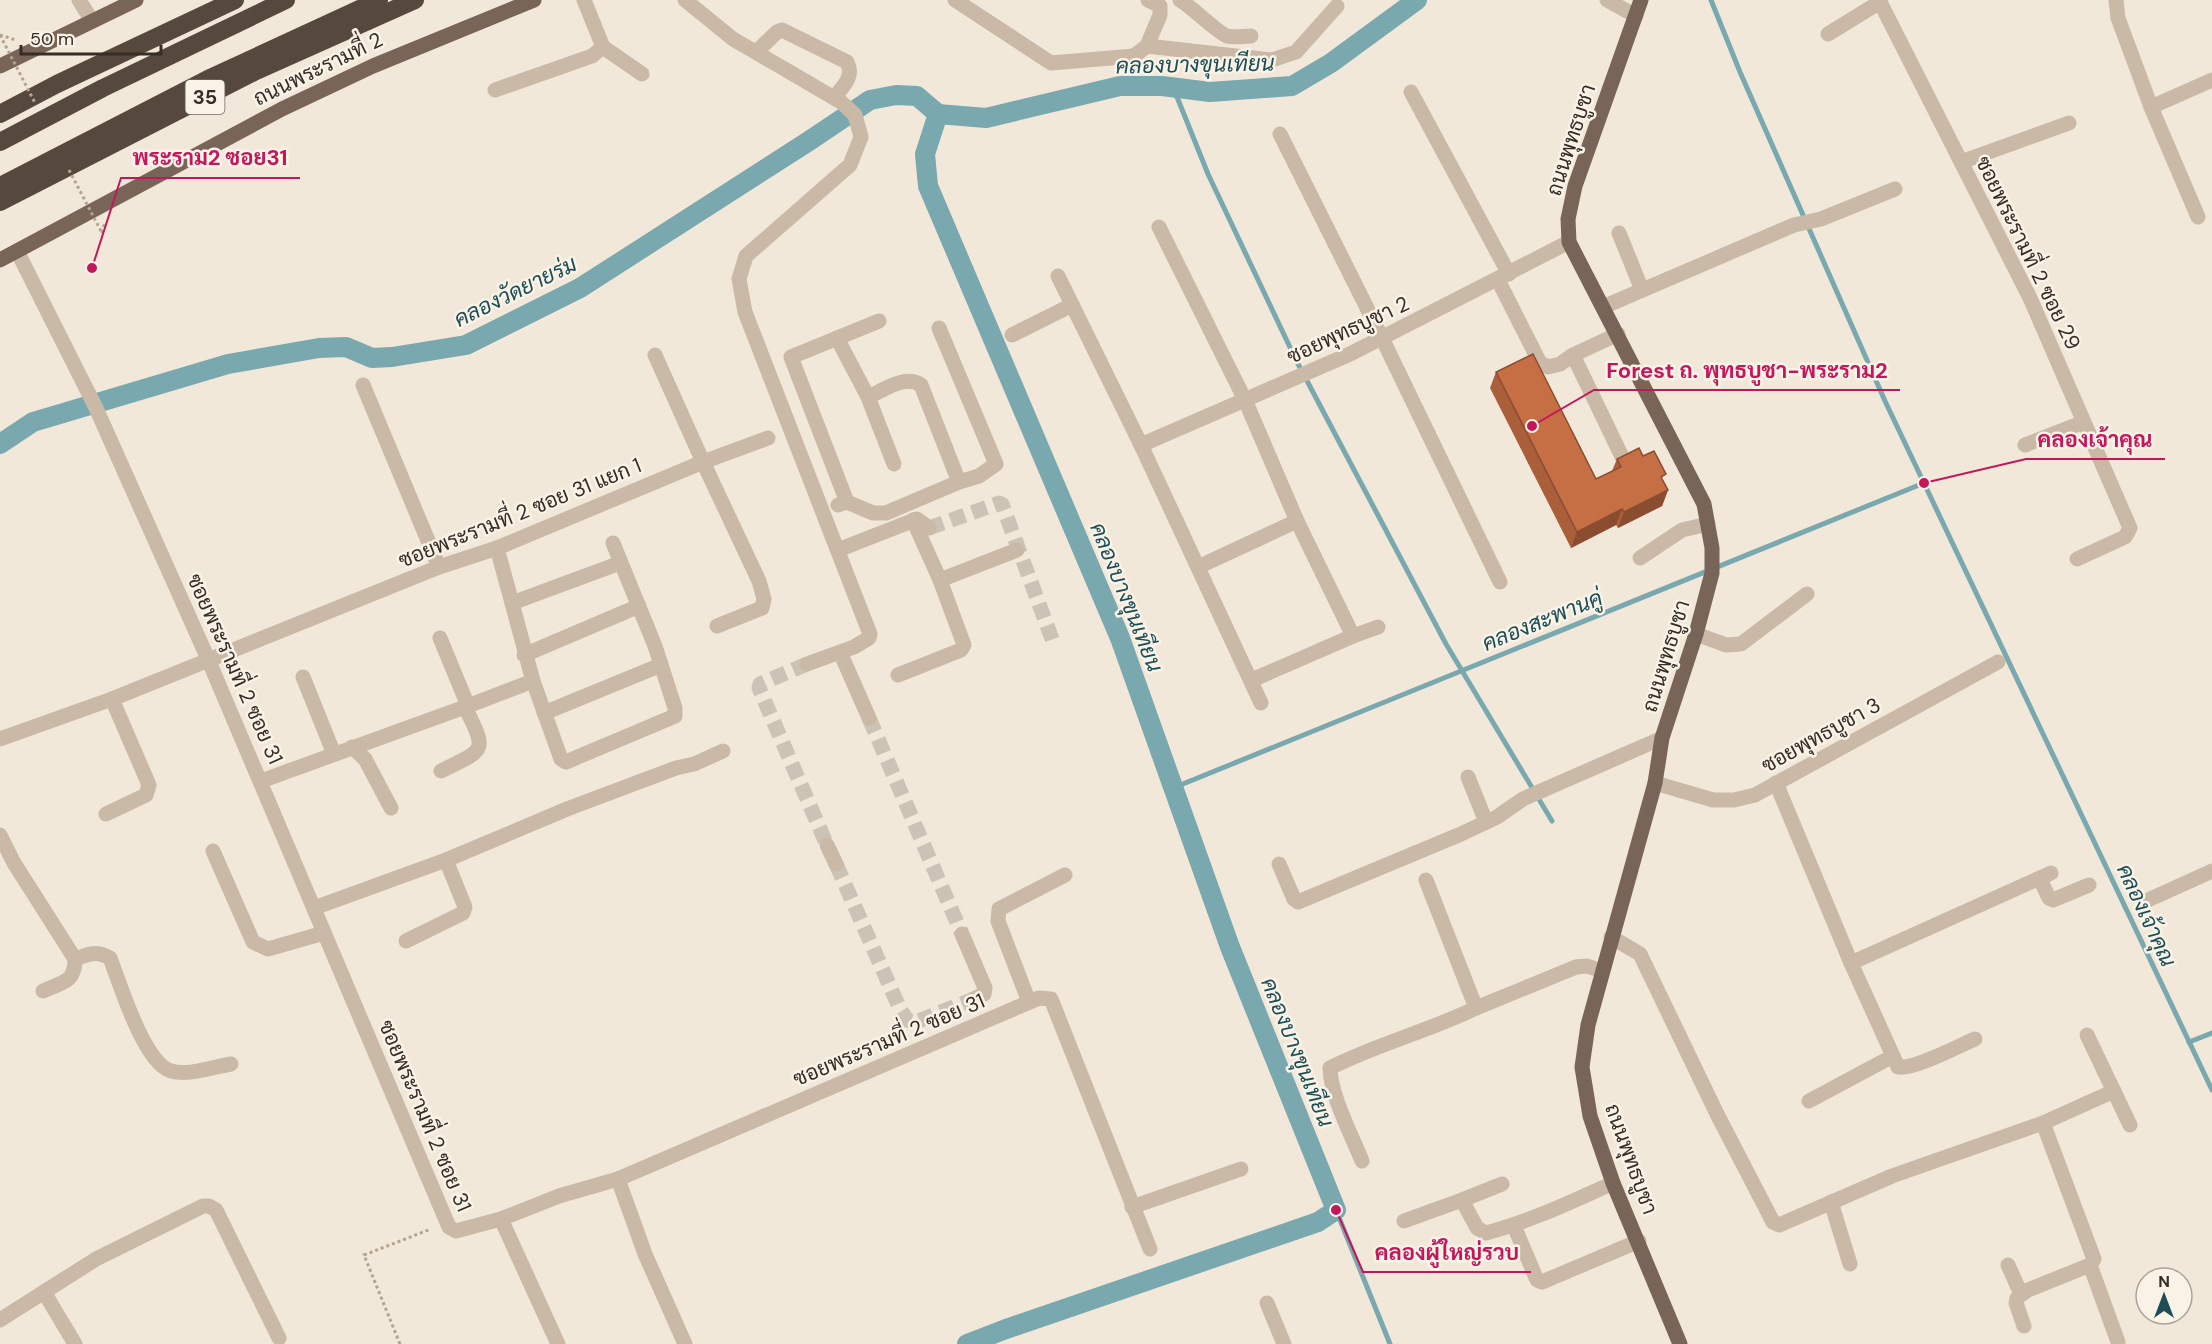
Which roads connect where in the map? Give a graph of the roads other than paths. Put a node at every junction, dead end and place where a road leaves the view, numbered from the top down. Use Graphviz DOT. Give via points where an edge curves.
graph roads {
  1 [pos="79,0"];
  2 [pos="235,0"];
  3 [pos="286,0"];
  4 [pos="379,0"];
  5 [pos="415,0"];
  6 [pos="534,0"];
  7 [pos="584,0"];
  8 [pos="685,0"];
  9 [pos="955,0"];
  10 [pos="1180,0"];
  11 [pos="1607,0"];
  12 [pos="1641,0"];
  13 [pos="2116,0"];
  14 [pos="132,1"];
  15 [pos="1880,1"];
  16 [pos="1161,2"];
  17 [pos="1337,6"];
  18 [pos="1636,16"];
  19 [pos="92,21"];
  20 [pos="1828,34"];
  21 [pos="1251,36"];
  22 [pos="603,46"];
  23 [pos="1147,46"];
  24 [pos="756,52"];
  25 [pos="0,66"];
  26 [pos="642,74"];
  27 [pos="2212,80"];
  28 [pos="495,90"];
  29 [pos="1411,92"];
  30 [pos="838,100"];
  31 [pos="2151,107"];
  32 [pos="0,114"];
  33 [pos="2069,123"];
  34 [pos="1280,134"];
  35 [pos="0,142"];
  36 [pos="1961,162"];
  37 [pos="0,186"];
  38 [pos="1895,189"];
  39 [pos="0,202"];
  40 [pos="2198,217"];
  41 [pos="1159,227"];
  42 [pos="1620,233"];
  43 [pos="1569,242"];
  44 [pos="17,250"];
  45 [pos="0,260"];
  46 [pos="1058,276"];
  47 [pos="1503,277"];
  48 [pos="1642,290"];
  49 [pos="1072,305"];
  50 [pos="1603,307"];
  51 [pos="879,321"];
  52 [pos="939,328"];
  53 [pos="1618,334"];
  54 [pos="1012,335"];
  55 [pos="837,338"];
  56 [pos="1382,338"];
  57 [pos="655,355"];
  58 [pos="1573,355"];
  59 [pos="791,357"];
  60 [pos="766,366"];
  61 [pos="363,385"];
  62 [pos="868,397"];
  63 [pos="1245,400"];
  64 [pos="2084,422"];
  65 [pos="768,438"];
  66 [pos="1141,445"];
  67 [pos="2025,445"];
  68 [pos="703,462"];
  69 [pos="1625,463"];
  70 [pos="894,464"];
  71 [pos="959,482"];
  72 [pos="913,520"];
  73 [pos="1297,521"];
  74 [pos="1708,524"];
  75 [pos="929,528"];
  76 [pos="613,543"];
  77 [pos="497,548"];
  78 [pos="838,550"];
  79 [pos="1017,550"];
  80 [pos="1640,558"];
  81 [pos="2077,559"];
  82 [pos="621,563"];
  83 [pos="439,567"];
  84 [pos="1198,567"];
  85 [pos="940,580"];
  86 [pos="1500,582"];
  87 [pos="1807,594"];
  88 [pos="512,603"];
  89 [pos="639,606"];
  90 [pos="717,626"];
  91 [pos="1378,627"];
  92 [pos="1696,634"];
  93 [pos="1353,636"];
  94 [pos="440,638"];
  95 [pos="840,652"];
  96 [pos="524,655"];
  97 [pos="208,659"];
  98 [pos="1998,662"];
  99 [pos="807,664"];
  100 [pos="661,665"];
  101 [pos="898,675"];
  102 [pos="303,677"];
  103 [pos="1252,680"];
  104 [pos="533,681"];
  105 [pos="112,699"];
  106 [pos="1261,703"];
  107 [pos="465,707"];
  108 [pos="544,713"];
  109 [pos="869,718"];
  110 [pos="1662,738"];
  111 [pos="0,739"];
  112 [pos="352,747"];
  113 [pos="723,751"];
  114 [pos="334,754"];
  115 [pos="441,771"];
  116 [pos="1468,777"];
  117 [pos="261,781"];
  118 [pos="1655,783"];
  119 [pos="1776,783"];
  120 [pos="391,808"];
  121 [pos="106,814"];
  122 [pos="1486,822"];
  123 [pos="0,835"];
  124 [pos="827,845"];
  125 [pos="213,851"];
  126 [pos="446,860"];
  127 [pos="836,864"];
  128 [pos="1279,864"];
  129 [pos="2212,871"];
  130 [pos="1065,875"];
  131 [pos="1426,880"];
  132 [pos="2089,885"];
  133 [pos="2148,900"];
  134 [pos="314,908"];
  135 [pos="324,933"];
  136 [pos="962,934"];
  137 [pos="1611,937"];
  138 [pos="406,941"];
  139 [pos="75,959"];
  140 [pos="1851,963"];
  141 [pos="1602,971"];
  142 [pos="43,991"];
  143 [pos="974,999"];
  144 [pos="1029,1002"];
  145 [pos="1476,1008"];
  146 [pos="2087,1035"];
  147 [pos="1975,1039"];
  148 [pos="1893,1056"];
  149 [pos="231,1064"];
  150 [pos="2114,1091"];
  151 [pos="1809,1101"];
  152 [pos="2043,1123"];
  153 [pos="2130,1125"];
  154 [pos="1362,1161"];
  155 [pos="1241,1169"];
  156 [pos="618,1179"];
  157 [pos="1613,1183"];
  158 [pos="1502,1184"];
  159 [pos="1462,1200"];
  160 [pos="1831,1202"];
  161 [pos="1132,1207"];
  162 [pos="501,1219"];
  163 [pos="1404,1221"];
  164 [pos="1514,1226"];
  165 [pos="1639,1241"];
  166 [pos="1150,1249"];
  167 [pos="1850,1263"];
  168 [pos="2008,1265"];
  169 [pos="2090,1265"];
  170 [pos="44,1292"];
  171 [pos="2021,1294"];
  172 [pos="1267,1303"];
  173 [pos="0,1320"];
  174 [pos="2024,1326"];
  175 [pos="279,1338"];
  176 [pos="2118,1342"];
  177 [pos="75,1344"];
  178 [pos="558,1344"];
  179 [pos="685,1344"];
  180 [pos="1284,1344"];
  181 [pos="1680,1344"];
  1 -- 19 [label="street"];
  2 -- 32 [label="highway"];
  3 -- 35 [label="highway, bridge"];
  4 -- 37 [label="highway, bridge" via="208,79"];
  5 -- 39 [label="highway, ถนนพระรามที่ 2 / 35" via="256,71"];
  6 -- 44 [label="main road, ถนนพระรามที่ 2 / 35" via="373,66 282,109"];
  7 -- 22 [label="street"];
  8 -- 24 [label="street" via="733,39"];
  9 -- 23 [label="street" via="1051,63 1134,56"];
  10 -- 21 [label="street" via="1223,34"];
  11 -- 18 [label="street"];
  12 -- 18 [label="main road, ถนนพุทธบูชา"];
  13 -- 31 [label="street" via="2118,18"];
  14 -- 19 [label="main road"];
  15 -- 20 [label="street"];
  15 -- 36 [label="street, ซอยพระรามที่ 2 ซอย 29"];
  16 -- 23 [label="street"];
  17 -- 23 [label="street" via="1296,52 1272,60"];
  18 -- 43 [label="main road, ถนนพุทธบูชา" via="1575,186 1568,219"];
  19 -- 25 [label="main road"];
  22 -- 26 [label="street"];
  22 -- 28 [label="street" via="592,56"];
  24 -- 30 [label="street"];
  24 -- 30 [label="street" via="782,30 847,62 850,76"];
  27 -- 31 [label="street"];
  29 -- 47 [label="street"];
  30 -- 60 [label="street" via="855,115 861,137 850,165 746,255 739,279 745,312"];
  31 -- 40 [label="street"];
  33 -- 36 [label="street"];
  34 -- 56 [label="street"];
  36 -- 64 [label="street, ซอยพระรามที่ 2 ซอย 29" via="2030,298"];
  38 -- 48 [label="street" via="1821,219 1794,225"];
  41 -- 63 [label="street"];
  42 -- 48 [label="street"];
  43 -- 47 [label="street, ซอยพุทธบูชา 2"];
  43 -- 50 [label="main road, ถนนพุทธบูชา"];
  44 -- 45 [label="main road, ถนนพระรามที่ 2 / 35"];
  44 -- 97 [label="street, ซอยพระรามที่ 2 ซอย 31" via="96,408"];
  46 -- 49 [label="street"];
  47 -- 56 [label="street, ซอยพุทธบูชา 2"];
  47 -- 58 [label="street" via="1540,363 1548,367"];
  48 -- 50 [label="street"];
  49 -- 54 [label="street"];
  49 -- 66 [label="street"];
  50 -- 53 [label="main road, ถนนพุทธบูชา"];
  51 -- 55 [label="street"];
  52 -- 71 [label="street" via="996,461 979,476"];
  53 -- 58 [label="street"];
  53 -- 74 [label="main road, ถนนพุทธบูชา" via="1704,504"];
  55 -- 59 [label="street"];
  55 -- 62 [label="street"];
  56 -- 63 [label="street, ซอยพุทธบูชา 2"];
  56 -- 86 [label="street"];
  57 -- 68 [label="street"];
  58 -- 69 [label="street"];
  59 -- 60 [label="street"];
  59 -- 71 [label="street" via="842,503 886,513"];
  60 -- 78 [label="street"];
  61 -- 83 [label="street"];
  62 -- 70 [label="street"];
  62 -- 71 [label="street" via="905,381 921,385"];
  63 -- 66 [label="street, ซอยพุทธบูชา 2"];
  63 -- 73 [label="street"];
  64 -- 67 [label="street"];
  64 -- 81 [label="street, ซอยพระรามที่ 2 ซอย 29" via="2130,528 2125,537"];
  65 -- 68 [label="street, ซอยพระรามที่ 2 ซอย 31 แยก 1"];
  66 -- 84 [label="street"];
  68 -- 77 [label="street, ซอยพระรามที่ 2 ซอย 31 แยก 1"];
  68 -- 90 [label="street" via="759,582 764,603 762,608"];
  72 -- 75 [label="street"];
  72 -- 78 [label="street"];
  72 -- 85 [label="street"];
  73 -- 84 [label="street"];
  73 -- 93 [label="street"];
  74 -- 80 [label="street" via="1682,530"];
  74 -- 92 [label="main road, ถนนพุทธบูชา" via="1712,573"];
  76 -- 82 [label="street"];
  77 -- 83 [label="street, ซอยพระรามที่ 2 ซอย 31 แยก 1"];
  77 -- 88 [label="street"];
  78 -- 95 [label="street" via="870,633 866,641"];
  79 -- 85 [label="street"];
  82 -- 88 [label="street"];
  82 -- 89 [label="street"];
  83 -- 97 [label="street, ซอยพระรามที่ 2 ซอย 31 แยก 1"];
  84 -- 103 [label="street"];
  85 -- 101 [label="street" via="963,647"];
  87 -- 92 [label="street" via="1741,644 1726,645"];
  88 -- 96 [label="street"];
  89 -- 96 [label="street"];
  89 -- 100 [label="street"];
  91 -- 93 [label="street"];
  92 -- 110 [label="main road, ถนนพุทธบูชา"];
  93 -- 103 [label="street"];
  94 -- 107 [label="street"];
  95 -- 99 [label="street"];
  95 -- 109 [label="street"];
  96 -- 104 [label="street"];
  97 -- 105 [label="street, ซอยพระรามที่ 2 ซอย 31 แยก 1"];
  97 -- 117 [label="street, ซอยพระรามที่ 2 ซอย 31"];
  98 -- 119 [label="street, ซอยพุทธบูชา 3"];
  100 -- 108 [label="street"];
  100 -- 108 [label="street" via="675,716 566,762 561,759"];
  102 -- 114 [label="street"];
  103 -- 106 [label="street"];
  104 -- 107 [label="street"];
  104 -- 108 [label="street"];
  105 -- 111 [label="street, ซอยพระรามที่ 2 ซอย 31 แยก 1"];
  105 -- 121 [label="street" via="149,785 146,795"];
  107 -- 112 [label="street"];
  107 -- 115 [label="street" via="481,746 476,754"];
  110 -- 118 [label="main road, ถนนพุทธบูชา"];
  110 -- 122 [label="street" via="1523,798"];
  112 -- 114 [label="street"];
  112 -- 120 [label="street" via="365,759"];
  113 -- 126 [label="street" via="567,809"];
  114 -- 117 [label="street"];
  116 -- 122 [label="street"];
  117 -- 134 [label="street, ซอยพระรามที่ 2 ซอย 31"];
  118 -- 119 [label="street, ซอยพุทธบูชา 3" via="1713,800 1755,795"];
  118 -- 137 [label="main road, ถนนพุทธบูชา"];
  119 -- 140 [label="street"];
  122 -- 128 [label="street" via="1298,902"];
  123 -- 139 [label="street"];
  124 -- 127 [label="street"];
  125 -- 135 [label="street" via="253,942 268,949"];
  126 -- 134 [label="street"];
  126 -- 138 [label="street" via="465,908 463,913"];
  129 -- 133 [label="street"];
  130 -- 144 [label="street" via="999,909 998,921"];
  131 -- 145 [label="street"];
  132 -- 140 [label="street" via="2053,900 2049,898 2046,876"];
  134 -- 135 [label="street, ซอยพระรามที่ 2 ซอย 31"];
  135 -- 162 [label="street, ซอยพระรามที่ 2 ซอย 31" via="449,1227 456,1231"];
  136 -- 143 [label="street" via="985,988 984,994"];
  137 -- 141 [label="main road, ถนนพุทธบูชา"];
  137 -- 160 [label="street" via="1640,954 1773,1222 1779,1224"];
  139 -- 142 [label="street" via="72,978"];
  139 -- 149 [label="street" via="94,953 110,958 140,1033 162,1068 182,1073"];
  140 -- 148 [label="street"];
  141 -- 145 [label="street" via="1576,967"];
  141 -- 157 [label="main road, ถนนพุทธบูชา" via="1582,1067 1590,1116"];
  144 -- 156 [label="street, ซอยพระรามที่ 2 ซอย 31"];
  144 -- 161 [label="street" via="1051,999"];
  145 -- 154 [label="street" via="1330,1068 1342,1114"];
  146 -- 150 [label="street"];
  147 -- 148 [label="street" via="1902,1068"];
  148 -- 151 [label="street"];
  150 -- 152 [label="street"];
  150 -- 153 [label="street"];
  152 -- 160 [label="street" via="1892,1176"];
  152 -- 169 [label="street" via="2094,1256"];
  155 -- 161 [label="street"];
  156 -- 162 [label="street, ซอยพระรามที่ 2 ซอย 31" via="559,1196"];
  156 -- 179 [label="street" via="645,1254"];
  157 -- 164 [label="street"];
  157 -- 165 [label="main road, ถนนพุทธบูชา"];
  158 -- 159 [label="street"];
  159 -- 163 [label="street"];
  159 -- 164 [label="street" via="1477,1228 1486,1233"];
  160 -- 167 [label="street"];
  161 -- 166 [label="street"];
  162 -- 178 [label="street"];
  164 -- 165 [label="street" via="1542,1282"];
  165 -- 181 [label="main road, ถนนพุทธบูชา"];
  168 -- 171 [label="street"];
  169 -- 171 [label="street"];
  169 -- 176 [label="street"];
  170 -- 173 [label="street"];
  170 -- 175 [label="street" via="96,1258 209,1206 216,1210"];
  170 -- 177 [label="street"];
  171 -- 174 [label="street" via="2016,1300"];
  172 -- 180 [label="street"];
}
